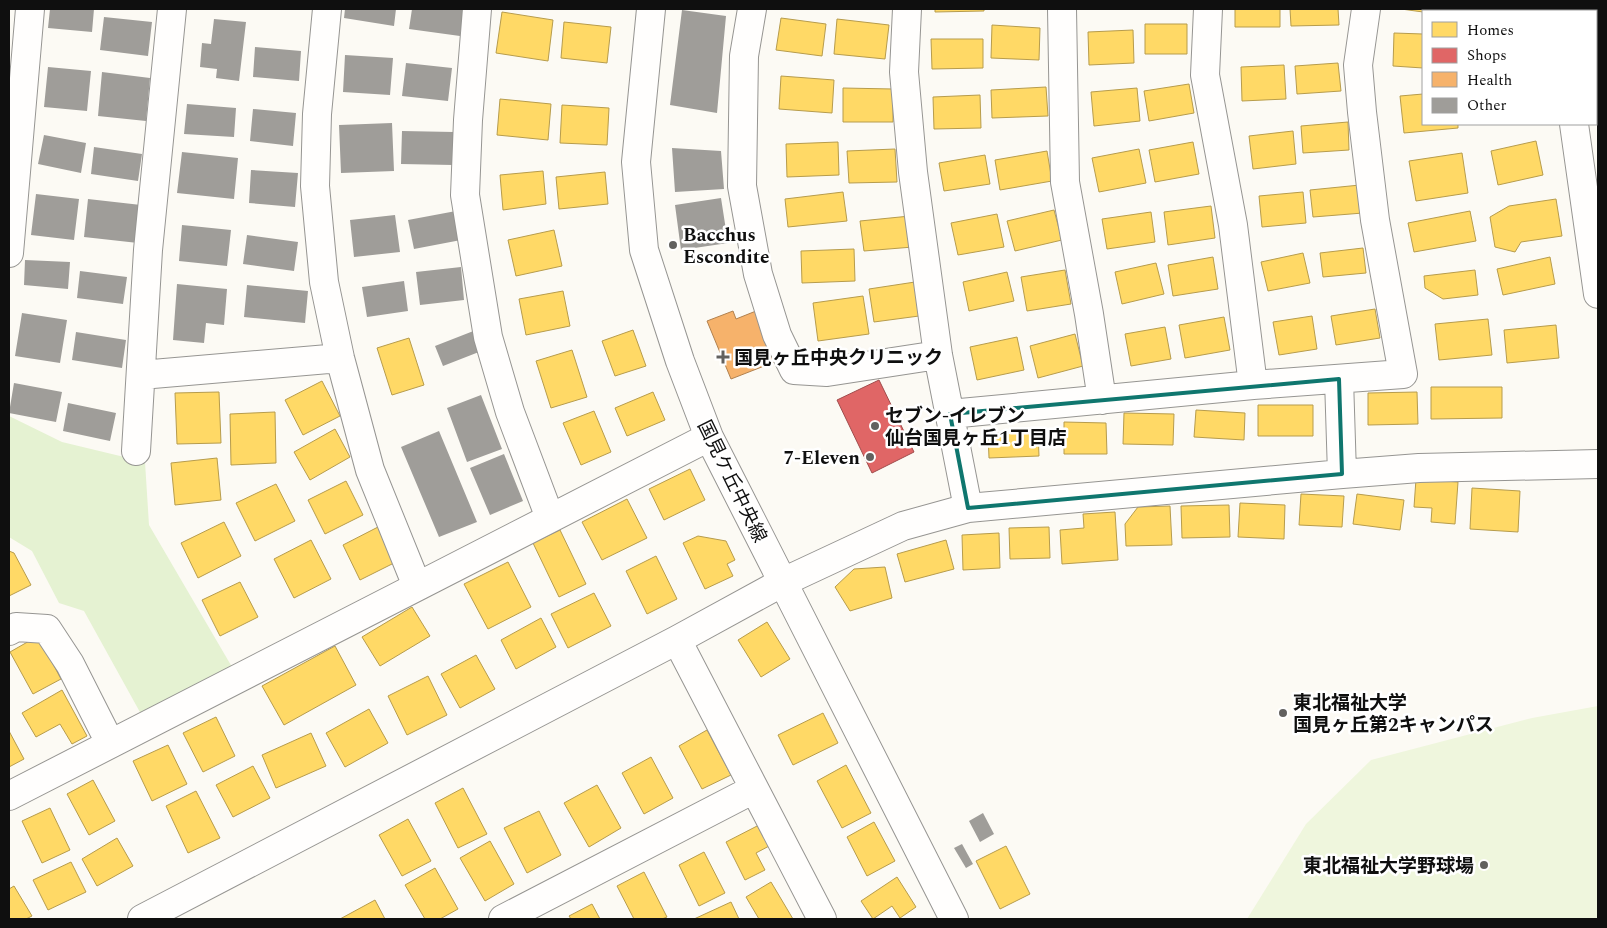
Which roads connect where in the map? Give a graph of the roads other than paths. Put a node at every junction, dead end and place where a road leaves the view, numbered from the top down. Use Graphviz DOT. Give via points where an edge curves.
graph roads {
  1 [pos="30,9"];
  2 [pos="172,9"];
  3 [pos="327,9"];
  4 [pos="477,9"];
  5 [pos="651,9"];
  6 [pos="752,9"];
  7 [pos="907,9"];
  8 [pos="1062,9"];
  9 [pos="1208,9"];
  10 [pos="1366,9"];
  11 [pos="1574,125"];
  12 [pos="9,253"];
  13 [pos="1598,294"];
  14 [pos="938,355"];
  15 [pos="340,358"];
  16 [pos="141,375"];
  17 [pos="1339,378"];
  18 [pos="1253,385"];
  19 [pos="1102,400"];
  20 [pos="950,414"];
  21 [pos="709,437"];
  22 [pos="136,451"];
  23 [pos="1598,464"];
  24 [pos="1342,474"];
  25 [pos="968,508"];
  26 [pos="550,518"];
  27 [pos="783,582"];
  28 [pos="416,586"];
  29 [pos="9,631"];
  30 [pos="677,640"];
  31 [pos="110,743"];
  32 [pos="754,789"];
  33 [pos="9,796"];
  34 [pos="173,912"];
  35 [pos="142,919"];
  36 [pos="503,919"];
  37 [pos="822,919"];
  38 [pos="954,919"];
  1 -- 12 [label="street"];
  2 -- 16 [label="street" via="148,250"];
  3 -- 15 [label="street" via="317,114 315,186 324,282"];
  4 -- 26 [label="street" via="465,195 488,337 510,412"];
  5 -- 21 [label="street, 国見ケ丘中央線" via="636,162 644,250 680,362"];
  6 -- 14 [label="street" via="744,56 742,186 758,274 777,335 794,370 827,372"];
  7 -- 14 [label="street" via="904,72 913,172"];
  8 -- 19 [label="street" via="1065,182"];
  9 -- 18 [label="street" via="1205,75 1233,225"];
  10 -- 17 [label="street" via="1358,65 1362,112 1375,220 1403,374"];
  11 -- 13 [label="street"];
  14 -- 20 [label="street"];
  15 -- 16 [label="street"];
  15 -- 28 [label="street" via="370,470"];
  16 -- 22 [label="street"];
  17 -- 18 [label="street"];
  17 -- 24 [label="street"];
  18 -- 19 [label="street"];
  19 -- 20 [label="street"];
  20 -- 25 [label="street"];
  21 -- 26 [label="street"];
  21 -- 27 [label="street, 国見ケ丘中央線"];
  23 -- 24 [label="street" via="1419,468"];
  24 -- 25 [label="street"];
  25 -- 27 [label="street" via="903,526"];
  26 -- 28 [label="street"];
  27 -- 30 [label="street"];
  27 -- 38 [label="street, 国見ケ丘中央線"];
  28 -- 31 [label="street"];
  29 -- 31 [label="street" via="16,627 47,629 70,664"];
  30 -- 32 [label="street"];
  30 -- 34 [label="street"];
  31 -- 33 [label="street"];
  32 -- 36 [label="street"];
  32 -- 37 [label="street"];
  34 -- 35 [label="street"];
}
